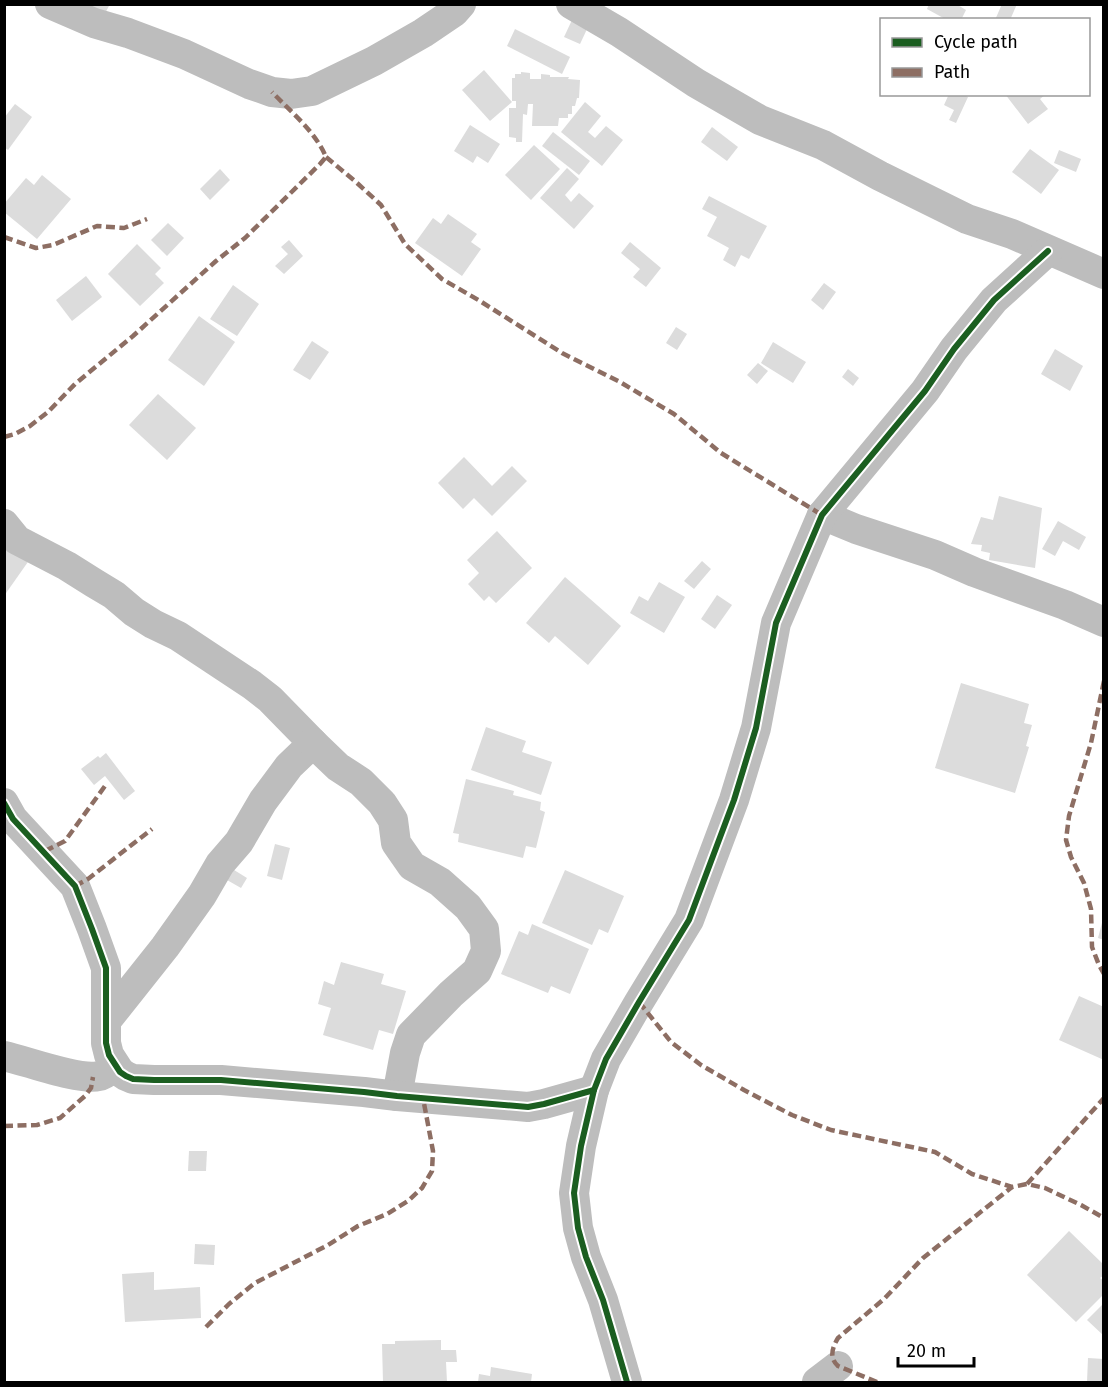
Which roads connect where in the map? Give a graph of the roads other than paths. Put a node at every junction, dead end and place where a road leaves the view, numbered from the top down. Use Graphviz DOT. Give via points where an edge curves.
graph roads {
  1 [pos="50,4"];
  2 [pos="461,4"];
  3 [pos="571,4"];
  4 [pos="1048,251"];
  5 [pos="1104,274"];
  6 [pos="822,515"];
  7 [pos="4,524"];
  8 [pos="1104,622"];
  9 [pos="313,743"];
  10 [pos="4,803"];
  11 [pos="107,1020"];
  12 [pos="4,1056"];
  13 [pos="115,1066"];
  14 [pos="594,1090"];
  15 [pos="397,1096"];
  16 [pos="627,1383"];
  1 -- 2 [label="street" via="184,54 249,84 291,94 312,90 374,61 423,33"];
  3 -- 4 [label="street" via="760,120 823,145 967,219"];
  4 -- 5 [label="street"];
  4 -- 6 [label="street" via="994,300"];
  6 -- 8 [label="street"];
  6 -- 14 [label="street" via="776,623 756,728 689,920 606,1059"];
  7 -- 9 [label="street" via="17,540 67,566 252,685"];
  9 -- 11 [label="street" via="289,766 165,947"];
  9 -- 15 [label="street" via="382,803 393,820 396,843 412,866 440,882 468,907 484,929 486,951 477,971 411,1035"];
  10 -- 11 [label="street" via="13,819 75,886 106,968"];
  11 -- 13 [label="street" via="106,1043"];
  12 -- 13 [label="street" via="93,1077"];
  13 -- 15 [label="street" via="133,1078 221,1080"];
  14 -- 15 [label="street" via="528,1107"];
  14 -- 16 [label="street" via="574,1193 583,1247"];
}
